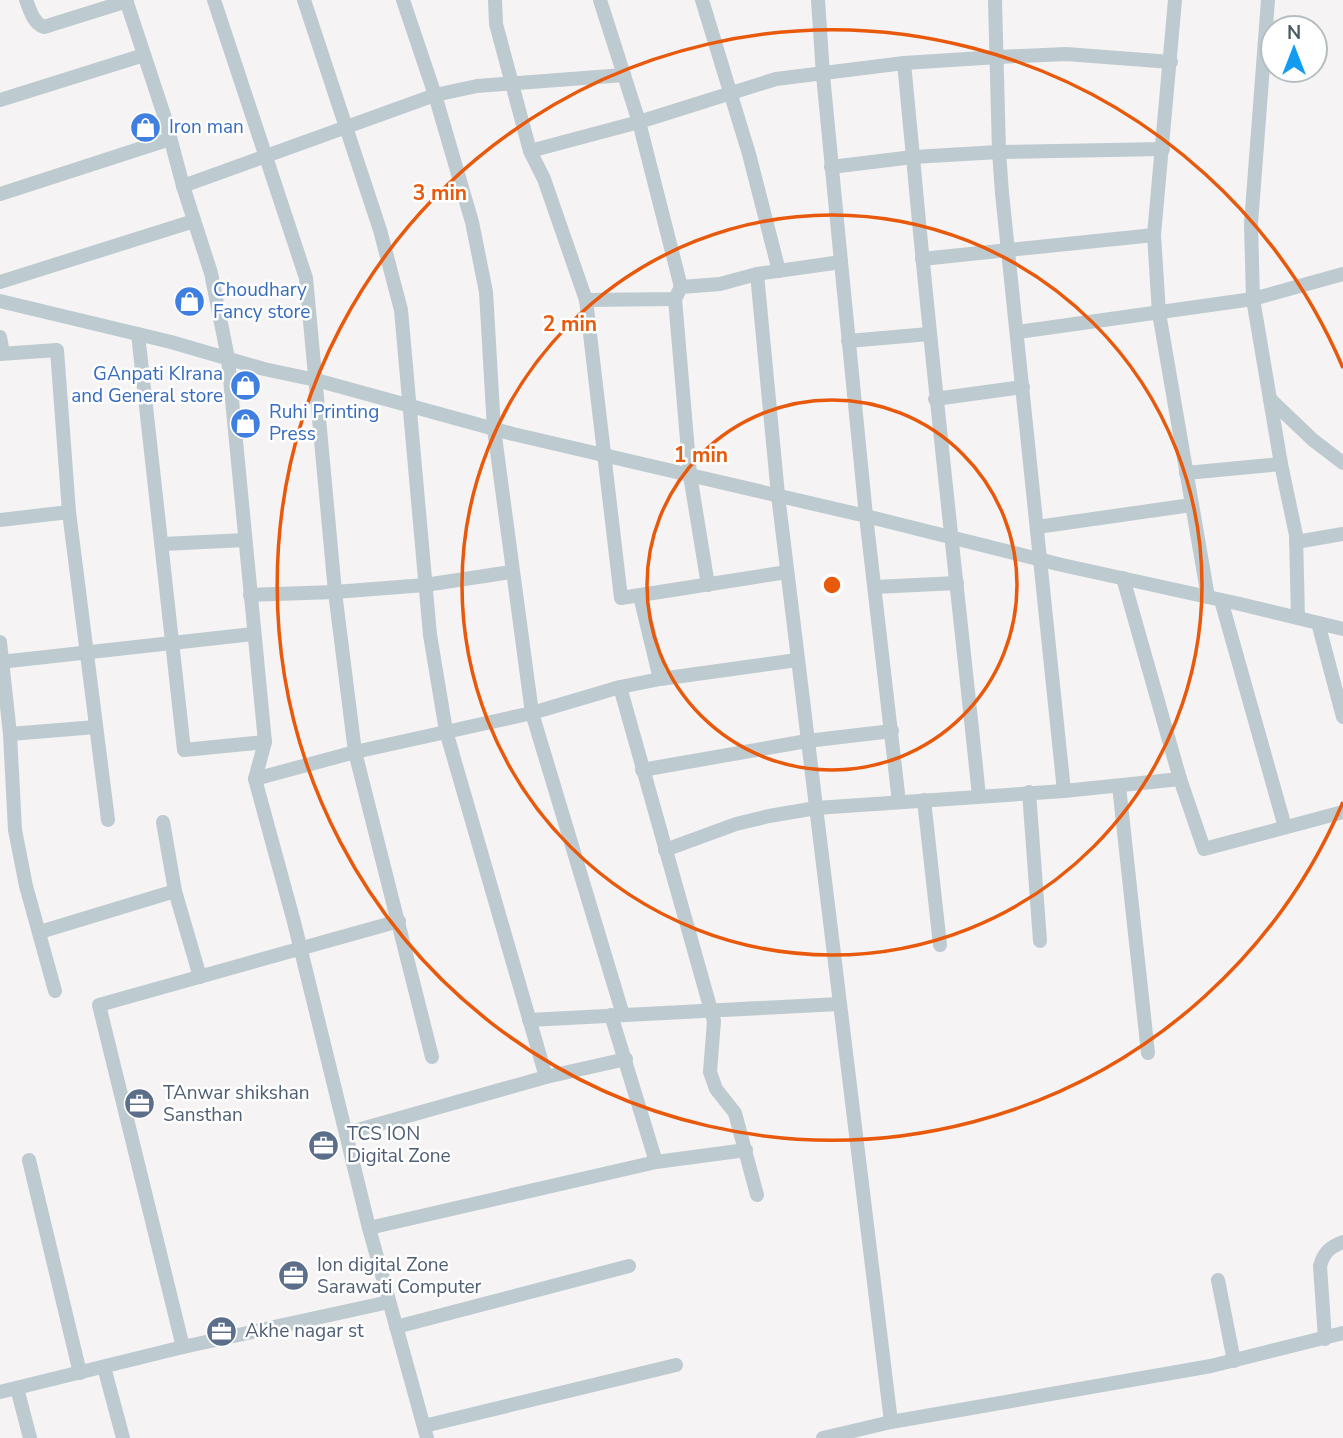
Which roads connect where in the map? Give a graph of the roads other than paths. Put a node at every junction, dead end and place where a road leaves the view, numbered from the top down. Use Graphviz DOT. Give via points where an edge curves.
graph roads {
  1 [pos="26,0"];
  2 [pos="214,0"];
  3 [pos="304,0"];
  4 [pos="403,0"];
  5 [pos="495,0"];
  6 [pos="600,0"];
  7 [pos="702,0"];
  8 [pos="818,0"];
  9 [pos="995,0"];
  10 [pos="1175,0"];
  11 [pos="1268,0"];
  12 [pos="126,1"];
  13 [pos="144,55"];
  14 [pos="998,57"];
  15 [pos="1171,62"];
  16 [pos="904,63"];
  17 [pos="624,75"];
  18 [pos="823,75"];
  19 [pos="510,83"];
  20 [pos="731,94"];
  21 [pos="435,95"];
  22 [pos="0,100"];
  23 [pos="639,122"];
  24 [pos="346,127"];
  25 [pos="170,139"];
  26 [pos="1163,149"];
  27 [pos="530,151"];
  28 [pos="999,152"];
  29 [pos="265,157"];
  30 [pos="913,157"];
  31 [pos="831,167"];
  32 [pos="183,187"];
  33 [pos="0,194"];
  34 [pos="194,221"];
  35 [pos="1154,235"];
  36 [pos="1008,249"];
  37 [pos="922,259"];
  38 [pos="841,262"];
  39 [pos="779,271"];
  40 [pos="757,274"];
  41 [pos="1343,274"];
  42 [pos="0,282"];
  43 [pos="678,293"];
  44 [pos="1253,299"];
  45 [pos="586,300"];
  46 [pos="0,301"];
  47 [pos="1159,313"];
  48 [pos="1018,332"];
  49 [pos="138,334"];
  50 [pos="929,334"];
  51 [pos="0,337"];
  52 [pos="848,341"];
  53 [pos="1,353"];
  54 [pos="228,358"];
  55 [pos="316,380"];
  56 [pos="1023,387"];
  57 [pos="935,399"];
  58 [pos="1270,400"];
  59 [pos="409,406"];
  60 [pos="494,429"];
  61 [pos="603,455"];
  62 [pos="1343,463"];
  63 [pos="1281,464"];
  64 [pos="1186,474"];
  65 [pos="690,475"];
  66 [pos="778,495"];
  67 [pos="1191,505"];
  68 [pos="69,512"];
  69 [pos="866,516"];
  70 [pos="0,520"];
  71 [pos="1037,527"];
  72 [pos="1343,534"];
  73 [pos="953,538"];
  74 [pos="245,540"];
  75 [pos="1296,542"];
  76 [pos="163,544"];
  77 [pos="1041,560"];
  78 [pos="511,572"];
  79 [pos="787,572"];
  80 [pos="1123,578"];
  81 [pos="957,583"];
  82 [pos="708,584"];
  83 [pos="425,585"];
  84 [pos="875,587"];
  85 [pos="335,592"];
  86 [pos="250,595"];
  87 [pos="640,596"];
  88 [pos="1214,598"];
  89 [pos="1298,618"];
  90 [pos="1318,623"];
  91 [pos="1343,629"];
  92 [pos="253,634"];
  93 [pos="0,642"];
  94 [pos="173,643"];
  95 [pos="86,652"];
  96 [pos="797,660"];
  97 [pos="1,662"];
  98 [pos="660,679"];
  99 [pos="620,687"];
  100 [pos="532,713"];
  101 [pos="1343,717"];
  102 [pos="96,727"];
  103 [pos="446,731"];
  104 [pos="892,731"];
  105 [pos="10,734"];
  106 [pos="265,741"];
  107 [pos="807,741"];
  108 [pos="355,752"];
  109 [pos="642,770"];
  110 [pos="255,779"];
  111 [pos="1180,779"];
  112 [pos="1119,786"];
  113 [pos="1064,791"];
  114 [pos="1029,792"];
  115 [pos="979,796"];
  116 [pos="924,800"];
  117 [pos="900,802"];
  118 [pos="816,808"];
  119 [pos="1343,811"];
  120 [pos="108,820"];
  121 [pos="163,822"];
  122 [pos="1284,827"];
  123 [pos="665,850"];
  124 [pos="175,891"];
  125 [pos="399,921"];
  126 [pos="40,932"];
  127 [pos="1040,941"];
  128 [pos="940,945"];
  129 [pos="301,949"];
  130 [pos="200,977"];
  131 [pos="55,991"];
  132 [pos="839,1004"];
  133 [pos="712,1010"];
  134 [pos="617,1015"];
  135 [pos="529,1020"];
  136 [pos="1147,1053"];
  137 [pos="432,1057"];
  138 [pos="626,1059"];
  139 [pos="545,1077"];
  140 [pos="347,1133"];
  141 [pos="746,1150"];
  142 [pos="29,1160"];
  143 [pos="656,1162"];
  144 [pos="757,1195"];
  145 [pos="369,1228"];
  146 [pos="1343,1242"];
  147 [pos="629,1266"];
  148 [pos="1218,1280"];
  149 [pos="389,1302"];
  150 [pos="396,1327"];
  151 [pos="1343,1333"];
  152 [pos="1325,1339"];
  153 [pos="183,1348"];
  154 [pos="1234,1361"];
  155 [pos="676,1365"];
  156 [pos="104,1367"];
  157 [pos="80,1373"];
  158 [pos="17,1388"];
  159 [pos="0,1392"];
  160 [pos="891,1422"];
  161 [pos="426,1432"];
  162 [pos="30,1438"];
  163 [pos="123,1438"];
  164 [pos="823,1438"];
  1 -- 12 [label="street" via="38,25 44,27"];
  2 -- 29 [label="street"];
  3 -- 24 [label="street"];
  4 -- 21 [label="street"];
  5 -- 19 [label="street"];
  6 -- 17 [label="street"];
  7 -- 20 [label="street"];
  8 -- 18 [label="street"];
  9 -- 14 [label="street"];
  10 -- 15 [label="street"];
  11 -- 44 [label="street" via="1251,224"];
  12 -- 13 [label="street"];
  13 -- 22 [label="street"];
  13 -- 25 [label="street"];
  14 -- 15 [label="street" via="1066,54"];
  14 -- 16 [label="street"];
  14 -- 28 [label="street"];
  15 -- 26 [label="street"];
  16 -- 18 [label="street"];
  16 -- 30 [label="street"];
  17 -- 19 [label="street"];
  17 -- 23 [label="street"];
  18 -- 20 [label="street" via="776,79"];
  18 -- 31 [label="street"];
  19 -- 21 [label="street"];
  19 -- 27 [label="street"];
  20 -- 23 [label="street"];
  20 -- 39 [label="street"];
  21 -- 24 [label="street"];
  21 -- 60 [label="street" via="472,222 486,292"];
  23 -- 27 [label="street"];
  23 -- 43 [label="street"];
  24 -- 29 [label="street"];
  24 -- 59 [label="street" via="401,310"];
  25 -- 32 [label="street"];
  25 -- 33 [label="street"];
  26 -- 28 [label="street"];
  26 -- 35 [label="street"];
  27 -- 45 [label="street"];
  28 -- 30 [label="street"];
  28 -- 36 [label="street"];
  29 -- 32 [label="street"];
  29 -- 55 [label="street" via="306,278"];
  30 -- 31 [label="street"];
  30 -- 37 [label="street"];
  31 -- 38 [label="street"];
  32 -- 34 [label="street"];
  34 -- 42 [label="street"];
  34 -- 54 [label="street" via="211,273"];
  35 -- 36 [label="street"];
  35 -- 47 [label="street"];
  36 -- 37 [label="street"];
  36 -- 48 [label="street"];
  37 -- 50 [label="street"];
  38 -- 39 [label="street"];
  38 -- 52 [label="street"];
  39 -- 40 [label="street"];
  40 -- 43 [label="street"];
  40 -- 66 [label="street"];
  41 -- 44 [label="street"];
  43 -- 45 [label="street"];
  43 -- 65 [label="street"];
  44 -- 47 [label="street"];
  44 -- 58 [label="street"];
  45 -- 61 [label="street"];
  46 -- 49 [label="street"];
  47 -- 48 [label="street"];
  47 -- 64 [label="street"];
  48 -- 56 [label="street"];
  49 -- 54 [label="street"];
  49 -- 76 [label="street"];
  50 -- 52 [label="street"];
  50 -- 57 [label="street"];
  51 -- 53 [label="street"];
  52 -- 69 [label="street"];
  53 -- 68 [label="street" via="57,350"];
  54 -- 55 [label="street"];
  54 -- 74 [label="street"];
  55 -- 59 [label="street"];
  55 -- 85 [label="street"];
  56 -- 57 [label="street"];
  56 -- 71 [label="street"];
  57 -- 73 [label="street"];
  58 -- 62 [label="street"];
  58 -- 63 [label="street"];
  59 -- 60 [label="street"];
  59 -- 83 [label="street"];
  60 -- 61 [label="street"];
  60 -- 78 [label="street"];
  61 -- 65 [label="street"];
  61 -- 87 [label="street" via="621,598"];
  63 -- 64 [label="street"];
  63 -- 75 [label="street"];
  64 -- 67 [label="street"];
  65 -- 66 [label="street"];
  65 -- 82 [label="street"];
  66 -- 69 [label="street"];
  66 -- 79 [label="street"];
  67 -- 71 [label="street"];
  67 -- 88 [label="street"];
  68 -- 70 [label="street"];
  68 -- 95 [label="street"];
  69 -- 73 [label="street"];
  69 -- 84 [label="street"];
  71 -- 77 [label="street"];
  72 -- 75 [label="street"];
  73 -- 77 [label="street"];
  73 -- 81 [label="street"];
  74 -- 76 [label="street"];
  74 -- 86 [label="street"];
  75 -- 89 [label="street"];
  76 -- 94 [label="street"];
  77 -- 80 [label="street"];
  77 -- 113 [label="street"];
  78 -- 83 [label="street"];
  78 -- 100 [label="street"];
  79 -- 82 [label="street"];
  79 -- 96 [label="street"];
  80 -- 88 [label="street"];
  80 -- 111 [label="street"];
  81 -- 84 [label="street"];
  81 -- 115 [label="street"];
  82 -- 87 [label="street"];
  83 -- 85 [label="street"];
  83 -- 103 [label="street"];
  84 -- 104 [label="street"];
  85 -- 86 [label="street"];
  85 -- 108 [label="street"];
  86 -- 92 [label="street"];
  87 -- 98 [label="street"];
  88 -- 89 [label="street"];
  88 -- 122 [label="street"];
  89 -- 90 [label="street"];
  90 -- 91 [label="street"];
  90 -- 101 [label="street"];
  92 -- 94 [label="street"];
  92 -- 106 [label="street"];
  93 -- 97 [label="street"];
  94 -- 95 [label="street"];
  94 -- 106 [label="street" via="184,750"];
  95 -- 97 [label="street"];
  95 -- 102 [label="street"];
  96 -- 98 [label="street"];
  96 -- 107 [label="street"];
  97 -- 105 [label="street"];
  98 -- 99 [label="street"];
  99 -- 100 [label="street"];
  99 -- 109 [label="street"];
  100 -- 103 [label="street"];
  100 -- 134 [label="street"];
  102 -- 105 [label="street"];
  102 -- 120 [label="street"];
  103 -- 108 [label="street"];
  103 -- 135 [label="street"];
  104 -- 107 [label="street"];
  104 -- 117 [label="street"];
  105 -- 126 [label="street" via="16,830"];
  106 -- 110 [label="street"];
  107 -- 109 [label="street"];
  107 -- 118 [label="street"];
  108 -- 110 [label="street"];
  108 -- 125 [label="street"];
  109 -- 123 [label="street"];
  110 -- 129 [label="street"];
  111 -- 112 [label="street"];
  111 -- 122 [label="street" via="1204,849"];
  112 -- 113 [label="street"];
  112 -- 136 [label="street"];
  113 -- 114 [label="street"];
  114 -- 115 [label="street"];
  114 -- 127 [label="street"];
  115 -- 116 [label="street"];
  116 -- 117 [label="street"];
  116 -- 128 [label="street"];
  117 -- 118 [label="street"];
  118 -- 123 [label="street" via="736,824"];
  118 -- 132 [label="street"];
  119 -- 122 [label="street"];
  121 -- 124 [label="street"];
  123 -- 133 [label="street"];
  124 -- 126 [label="street"];
  124 -- 130 [label="street"];
  125 -- 129 [label="street"];
  125 -- 137 [label="street"];
  126 -- 131 [label="street"];
  129 -- 130 [label="street"];
  129 -- 140 [label="street"];
  130 -- 153 [label="street" via="99,1005"];
  132 -- 133 [label="street"];
  132 -- 160 [label="street"];
  133 -- 134 [label="street"];
  133 -- 141 [label="street" via="715,1038 710,1072 716,1089 735,1113"];
  134 -- 135 [label="street"];
  134 -- 138 [label="street"];
  135 -- 139 [label="street"];
  138 -- 139 [label="street"];
  138 -- 143 [label="street"];
  139 -- 140 [label="street"];
  140 -- 145 [label="street"];
  141 -- 143 [label="street"];
  141 -- 144 [label="street"];
  142 -- 157 [label="street"];
  143 -- 145 [label="street"];
  145 -- 149 [label="street"];
  146 -- 152 [label="street" via="1323,1255 1320,1266"];
  147 -- 150 [label="street"];
  148 -- 154 [label="street"];
  149 -- 150 [label="street"];
  149 -- 153 [label="street"];
  150 -- 161 [label="street"];
  151 -- 152 [label="street"];
  152 -- 154 [label="street"];
  153 -- 156 [label="street"];
  154 -- 160 [label="street"];
  155 -- 161 [label="street"];
  156 -- 157 [label="street"];
  156 -- 163 [label="street"];
  157 -- 158 [label="street"];
  158 -- 159 [label="street"];
  158 -- 162 [label="street"];
  160 -- 164 [label="street"];
}
